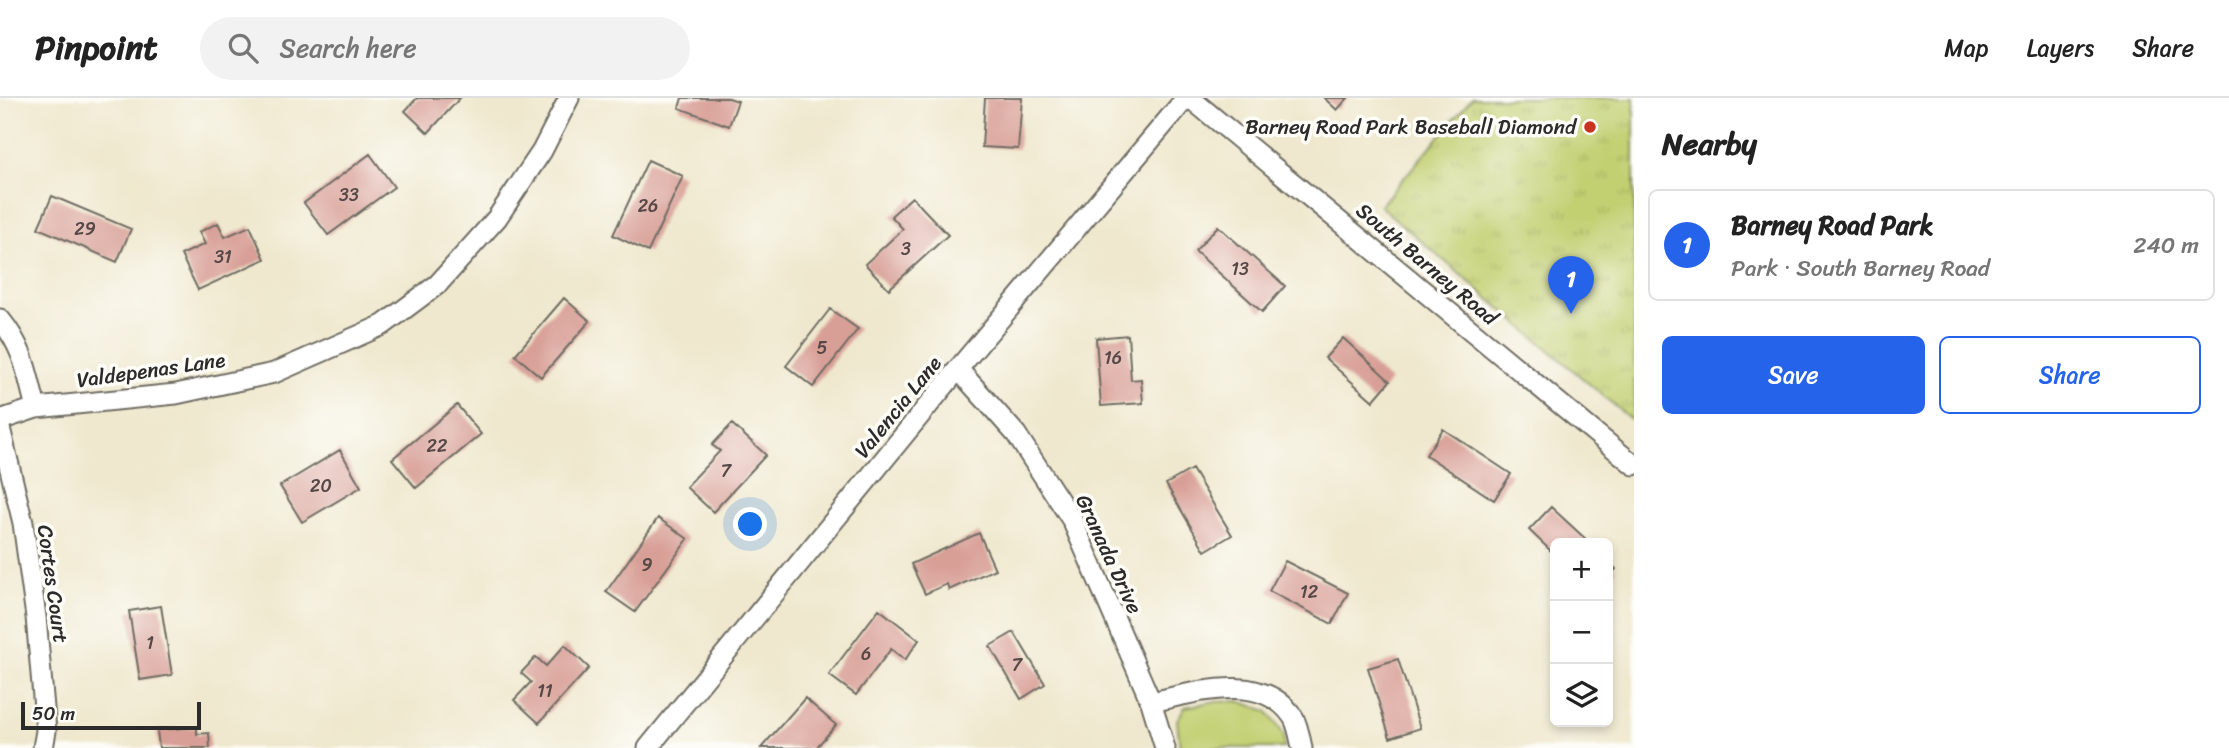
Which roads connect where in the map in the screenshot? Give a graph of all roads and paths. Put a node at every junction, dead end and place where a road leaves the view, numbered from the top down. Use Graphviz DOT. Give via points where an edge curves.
graph roads {
  1 [pos="569,98"];
  2 [pos="1188,98"];
  3 [pos="0,319"];
  4 [pos="958,369"];
  5 [pos="36,408"];
  6 [pos="0,420"];
  7 [pos="0,428"];
  8 [pos="1634,465"];
  9 [pos="1151,702"];
  10 [pos="43,748"];
  11 [pos="648,748"];
  12 [pos="1165,748"];
  13 [pos="1302,748"];
  1 -- 5 [label="street, Valdepenas Lane" via="542,151 497,218 439,284 383,325 274,373 176,394"];
  2 -- 4 [label="street, Valencia Lane"];
  2 -- 8 [label="street, South Barney Road"];
  3 -- 5 [label="street" via="22,352"];
  4 -- 9 [label="street, Granada Drive" via="1016,434 1072,520"];
  4 -- 11 [label="street, Valencia Lane"];
  5 -- 6 [label="street, Valdepenas Lane"];
  7 -- 10 [label="street, Cortes Court" via="23,523 36,617 46,731"];
  9 -- 12 [label="street, Granada Drive"];
  9 -- 13 [label="street" via="1219,688 1254,690 1278,701 1294,718"];
}
